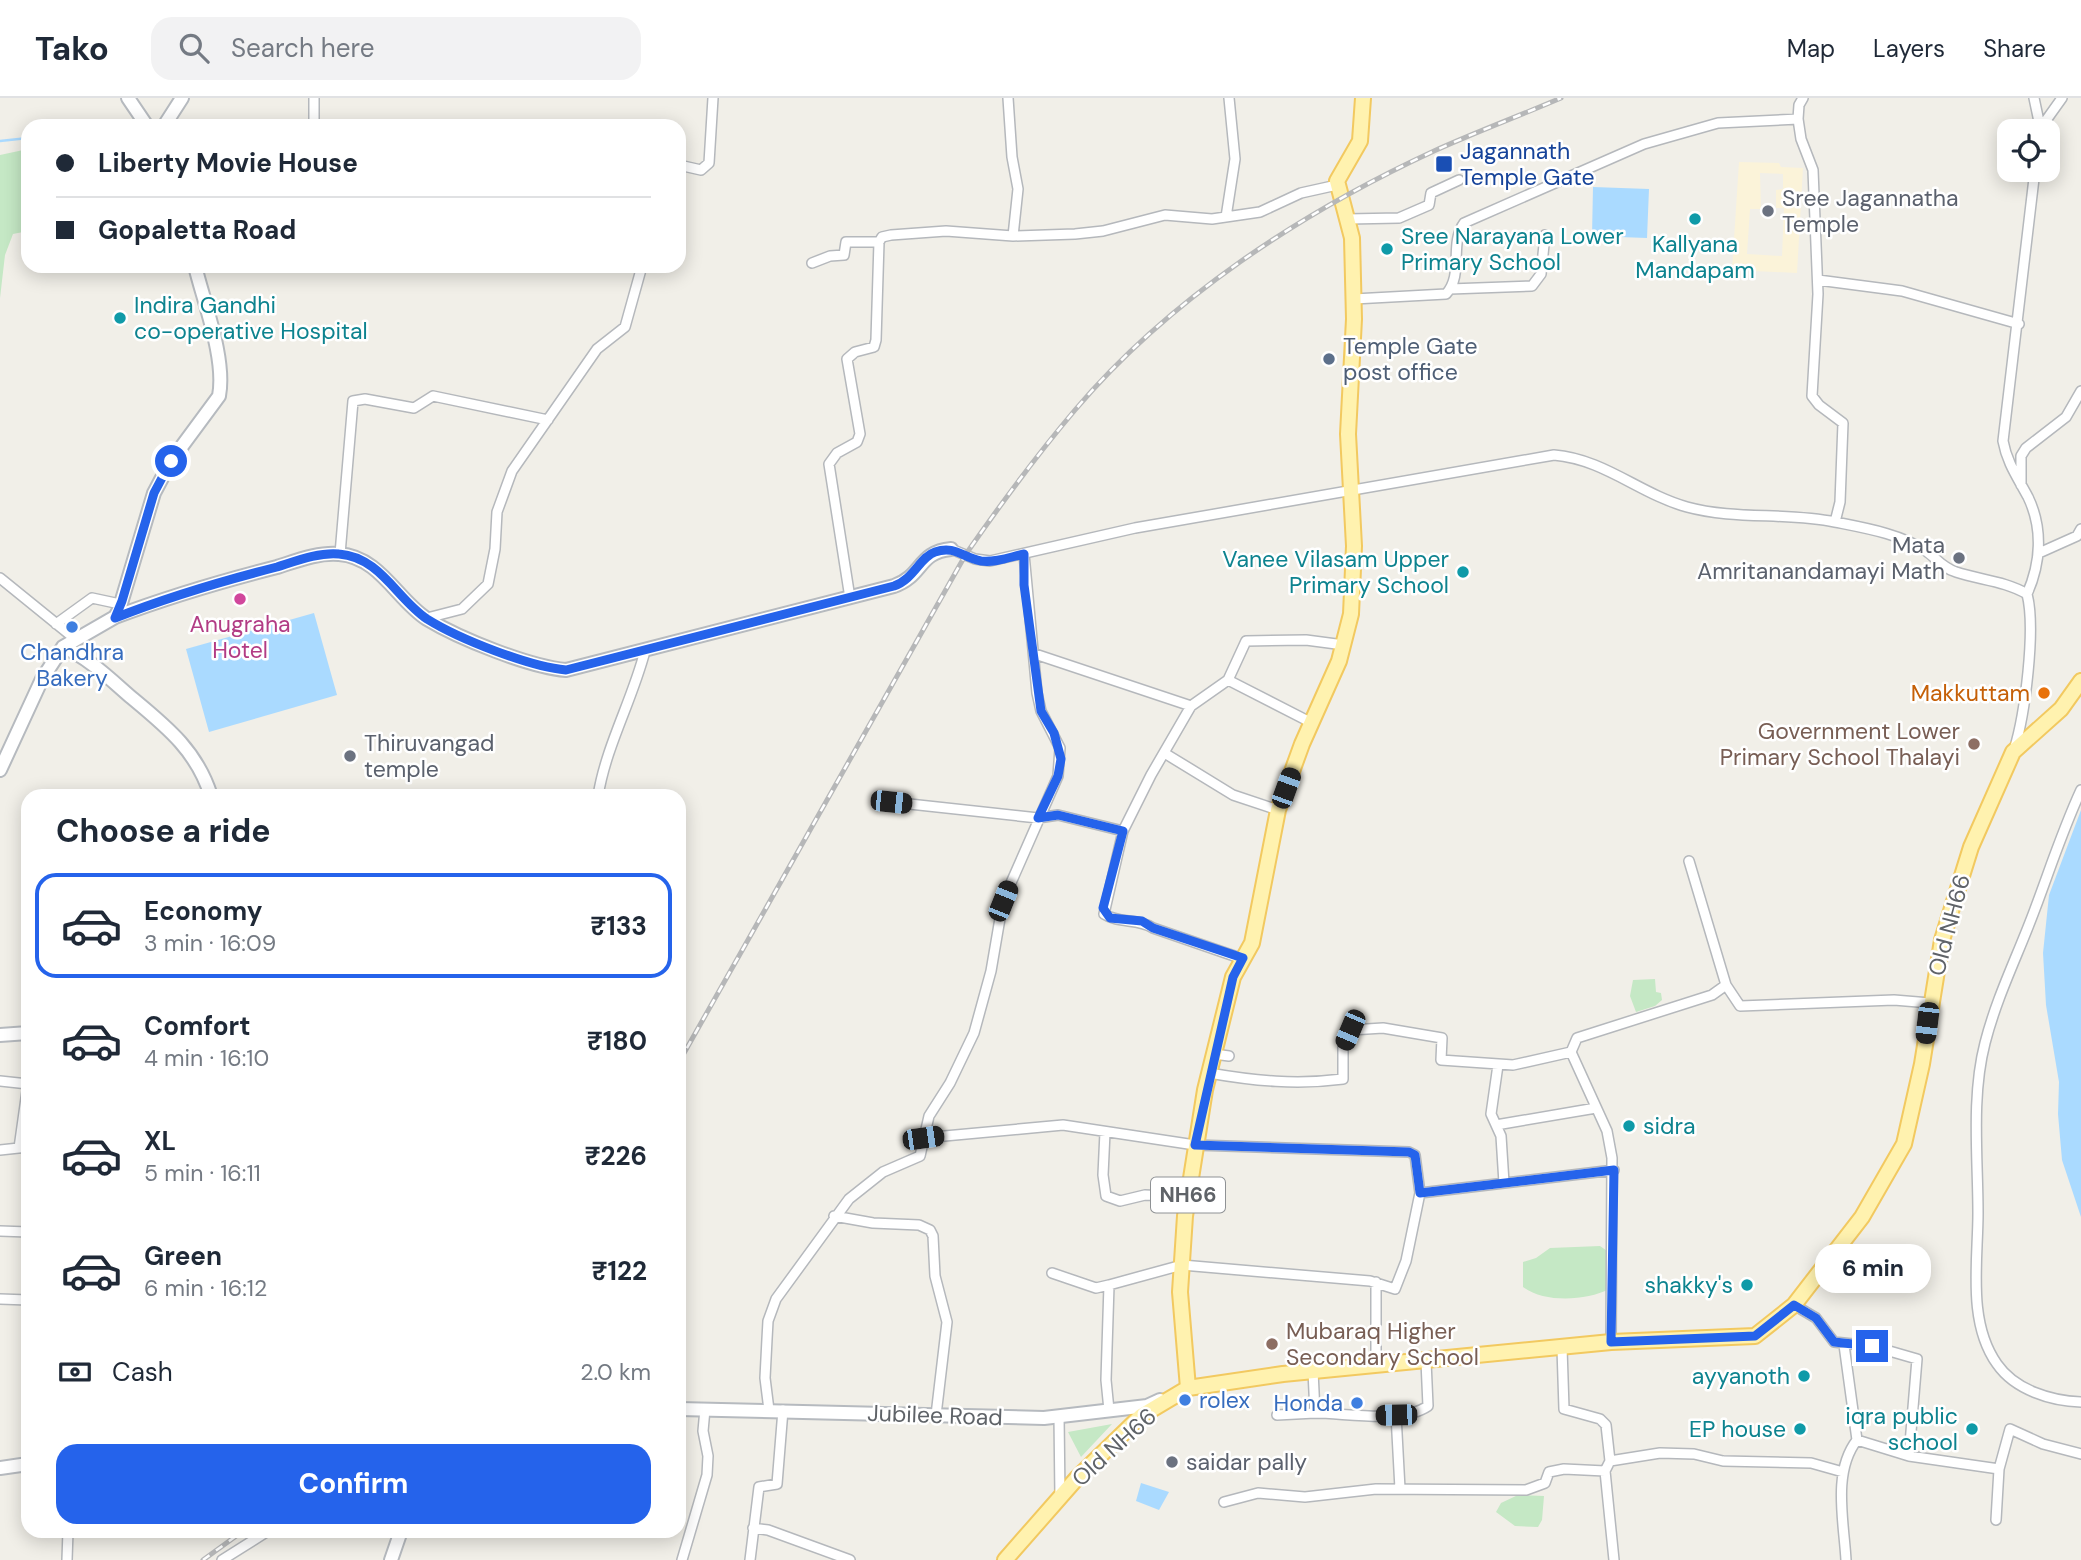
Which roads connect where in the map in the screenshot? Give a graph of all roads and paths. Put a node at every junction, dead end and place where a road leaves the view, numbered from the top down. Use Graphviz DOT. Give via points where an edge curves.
graph roads {
  1 [pos="128,98"];
  2 [pos="182,98"];
  3 [pos="314,98"];
  4 [pos="713,98"];
  5 [pos="1008,98"];
  6 [pos="1229,98"];
  7 [pos="1363,98"];
  8 [pos="1803,98"];
  9 [pos="2034,98"];
  10 [pos="2062,98"];
  11 [pos="142,119"];
  12 [pos="168,119"];
  13 [pos="314,119"];
  14 [pos="1798,119"];
  15 [pos="2039,119"];
  16 [pos="2048,119"];
  17 [pos="686,167"];
  18 [pos="1459,180"];
  19 [pos="2034,182"];
  20 [pos="1337,185"];
  21 [pos="1226,217"];
  22 [pos="1348,219"];
  23 [pos="1545,235"];
  24 [pos="1013,236"];
  25 [pos="879,242"];
  26 [pos="812,263"];
  27 [pos="197,273"];
  28 [pos="640,273"];
  29 [pos="1818,281"];
  30 [pos="1450,289"];
  31 [pos="1354,299"];
  32 [pos="2019,324"];
  33 [pos="2081,391"];
  34 [pos="548,420"];
  35 [pos="2021,485"];
  36 [pos="1353,491"];
  37 [pos="1835,522"];
  38 [pos="2081,529"];
  39 [pos="951,549"];
  40 [pos="2039,553"];
  41 [pos="340,554"];
  42 [pos="1024,554"];
  43 [pos="0,578"];
  44 [pos="2027,594"];
  45 [pos="850,598"];
  46 [pos="120,604"];
  47 [pos="115,618"];
  48 [pos="427,618"];
  49 [pos="56,624"];
  50 [pos="74,638"];
  51 [pos="1344,645"];
  52 [pos="63,647"];
  53 [pos="645,651"];
  54 [pos="1035,654"];
  55 [pos="1228,680"];
  56 [pos="2081,681"];
  57 [pos="1191,706"];
  58 [pos="1312,723"];
  59 [pos="2013,752"];
  60 [pos="1166,754"];
  61 [pos="0,770"];
  62 [pos="209,789"];
  63 [pos="599,789"];
  64 [pos="2081,790"];
  65 [pos="891,802"];
  66 [pos="1278,810"];
  67 [pos="1038,818"];
  68 [pos="1123,831"];
  69 [pos="1689,861"];
  70 [pos="1243,958"];
  71 [pos="1726,985"];
  72 [pos="1930,1003"];
  73 [pos="21,1034"];
  74 [pos="0,1035"];
  75 [pos="1571,1052"];
  76 [pos="1498,1065"];
  77 [pos="1209,1073"];
  78 [pos="0,1080"];
  79 [pos="21,1083"];
  80 [pos="1596,1108"];
  81 [pos="1496,1125"];
  82 [pos="1105,1132"];
  83 [pos="923,1138"];
  84 [pos="1195,1145"];
  85 [pos="21,1148"];
  86 [pos="0,1150"];
  87 [pos="1614,1170"];
  88 [pos="1504,1183"];
  89 [pos="1420,1193"];
  90 [pos="1188,1197"];
  91 [pos="834,1216"];
  92 [pos="0,1231"];
  93 [pos="21,1231"];
  94 [pos="1182,1265"];
  95 [pos="1052,1273"];
  96 [pos="1376,1283"];
  97 [pos="1109,1285"];
  98 [pos="0,1299"];
  99 [pos="21,1300"];
  100 [pos="1794,1305"];
  101 [pos="1611,1342"];
  102 [pos="1844,1345"];
  103 [pos="1562,1348"];
  104 [pos="1426,1360"];
  105 [pos="1376,1365"];
  106 [pos="1313,1371"];
  107 [pos="1188,1388"];
  108 [pos="2081,1402"];
  109 [pos="686,1409"];
  110 [pos="705,1409"];
  111 [pos="776,1410"];
  112 [pos="1109,1410"];
  113 [pos="1315,1413"];
  114 [pos="936,1415"];
  115 [pos="1277,1415"];
  116 [pos="1396,1415"];
  117 [pos="1059,1416"];
  118 [pos="1857,1440"];
  119 [pos="2081,1454"];
  120 [pos="1909,1456"];
  121 [pos="1610,1461"];
  122 [pos="21,1465"];
  123 [pos="0,1468"];
  124 [pos="1999,1469"];
  125 [pos="1605,1471"];
  126 [pos="1843,1472"];
  127 [pos="1399,1489"];
  128 [pos="1060,1498"];
  129 [pos="1224,1503"];
  130 [pos="1996,1520"];
  131 [pos="753,1528"];
  132 [pos="68,1538"];
  133 [pos="257,1538"];
  134 [pos="399,1538"];
  135 [pos="67,1560"];
  136 [pos="222,1560"];
  137 [pos="391,1560"];
  138 [pos="681,1560"];
  139 [pos="750,1560"];
  140 [pos="850,1560"];
  141 [pos="1005,1560"];
  142 [pos="1614,1560"];
  143 [pos="1846,1560"];
  1 -- 11 [label="street"];
  2 -- 12 [label="street"];
  3 -- 13 [label="street"];
  4 -- 17 [label="street" via="709,163 701,170"];
  5 -- 24 [label="street" via="1018,189"];
  6 -- 21 [label="street" via="1235,159"];
  7 -- 20 [label="main road" via="1360,141"];
  8 -- 14 [label="street"];
  9 -- 15 [label="street"];
  10 -- 16 [label="street"];
  14 -- 29 [label="street" via="1813,170"];
  14 -- 30 [label="street" via="1718,123 1644,144 1464,223 1458,231 1454,286"];
  18 -- 22 [label="street" via="1431,192 1429,205 1399,218"];
  19 -- 32 [label="street"];
  20 -- 21 [label="street" via="1301,193 1260,212"];
  20 -- 22 [label="main road"];
  21 -- 24 [label="street" via="1165,215 1103,231"];
  22 -- 31 [label="main road"];
  23 -- 30 [label="street" via="1541,274 1532,286"];
  24 -- 25 [label="street" via="946,231 891,235"];
  25 -- 26 [label="street" via="846,242 844,255"];
  25 -- 45 [label="street" via="876,340 874,347 847,359 860,434 858,442 837,453 829,464"];
  27 -- 46 [label="street" via="217,357 219,396 171,461 154,493"];
  28 -- 34 [label="street" via="625,327 597,349"];
  29 -- 32 [label="street" via="1902,291"];
  29 -- 37 [label="street" via="1812,396 1843,423"];
  30 -- 31 [label="street" via="1436,296"];
  31 -- 36 [label="main road" via="1348,434"];
  32 -- 35 [label="street" via="2003,441 2006,458"];
  33 -- 35 [label="street" via="2066,417 2026,448 2021,456"];
  34 -- 41 [label="street" via="433,396 414,408 353,401"];
  34 -- 48 [label="street" via="503,489 488,584 462,609"];
  35 -- 40 [label="street" via="2035,515"];
  36 -- 37 [label="street" via="1554,455 1577,457 1664,501 1706,512"];
  36 -- 42 [label="street" via="1135,528"];
  36 -- 51 [label="main road" via="1353,590"];
  37 -- 44 [label="street" via="1891,535 1925,551 1941,566"];
  38 -- 40 [label="street" via="2077,536"];
  39 -- 42 [label="street" via="981,561"];
  39 -- 45 [label="street" via="931,553 901,583"];
  40 -- 44 [label="street"];
  41 -- 47 [label="street" via="315,556 202,586"];
  41 -- 48 [label="street" via="362,560 385,576"];
  42 -- 54 [label="street"];
  43 -- 49 [label="street"];
  44 -- 59 [label="street" via="2030,639"];
  45 -- 53 [label="street"];
  46 -- 47 [label="street"];
  46 -- 49 [label="street" via="92,598"];
  47 -- 50 [label="street"];
  48 -- 53 [label="street" via="545,668 566,670"];
  49 -- 50 [label="street"];
  50 -- 52 [label="street"];
  51 -- 55 [label="street" via="1245,641"];
  51 -- 58 [label="main road"];
  52 -- 61 [label="street" via="42,679"];
  52 -- 62 [label="street" via="108,676 176,734 202,770"];
  53 -- 63 [label="street" via="603,766"];
  54 -- 57 [label="street"];
  54 -- 67 [label="street" via="1041,711 1054,733 1061,759"];
  55 -- 57 [label="street"];
  55 -- 58 [label="street"];
  56 -- 59 [label="main road, Old NH66" via="2061,709"];
  57 -- 60 [label="street"];
  58 -- 66 [label="main road"];
  59 -- 72 [label="main road, Old NH66" via="1971,847 1942,940"];
  60 -- 66 [label="street" via="1233,795"];
  60 -- 68 [label="street"];
  64 -- 108 [label="street" via="2003,982 1984,1047 1976,1263 1982,1329 1997,1365 2013,1380 2050,1398"];
  65 -- 67 [label="street"];
  66 -- 70 [label="main road" via="1252,943"];
  67 -- 68 [label="street" via="1058,815"];
  67 -- 83 [label="street" via="1003,901 974,1033 929,1116"];
  68 -- 70 [label="street" via="1104,914 1142,921"];
  69 -- 71 [label="street"];
  70 -- 77 [label="main road, NH66" via="1226,1005 1221,1055"];
  71 -- 72 [label="street" via="1740,1006 1894,1000"];
  71 -- 75 [label="street" via="1712,995 1577,1038"];
  72 -- 100 [label="main road, Old NH66" via="1904,1144 1862,1217"];
  73 -- 74 [label="street"];
  75 -- 76 [label="street"];
  75 -- 80 [label="street"];
  76 -- 77 [label="street" via="1441,1060 1442,1038 1383,1028 1350,1030 1343,1047 1343,1079 1304,1084"];
  76 -- 81 [label="street" via="1491,1114"];
  77 -- 84 [label="main road, NH66"];
  78 -- 79 [label="street"];
  80 -- 81 [label="street"];
  80 -- 87 [label="street" via="1607,1131"];
  81 -- 88 [label="street"];
  82 -- 83 [label="street" via="1063,1125"];
  82 -- 84 [label="street"];
  82 -- 90 [label="street" via="1106,1196 1120,1201 1145,1195"];
  83 -- 91 [label="street" via="920,1156 883,1172"];
  84 -- 89 [label="street" via="1409,1152 1418,1165"];
  84 -- 90 [label="main road, NH66"];
  85 -- 86 [label="street"];
  87 -- 88 [label="street"];
  87 -- 101 [label="street"];
  88 -- 89 [label="street"];
  89 -- 96 [label="street" via="1406,1261 1395,1289"];
  90 -- 94 [label="main road, NH66"];
  91 -- 111 [label="street" via="788,1279 768,1321 765,1378"];
  91 -- 114 [label="street" via="930,1230 947,1322"];
  92 -- 93 [label="street"];
  94 -- 96 [label="street"];
  94 -- 97 [label="street"];
  94 -- 107 [label="main road, NH66"];
  95 -- 97 [label="street" via="1096,1288"];
  96 -- 105 [label="street"];
  97 -- 112 [label="street"];
  98 -- 99 [label="street"];
  100 -- 101 [label="main road, Old NH66" via="1755,1336"];
  100 -- 102 [label="street" via="1816,1318 1834,1342"];
  101 -- 103 [label="main road, Old NH66"];
  102 -- 118 [label="street"];
  102 -- 120 [label="street" via="1872,1346 1917,1359"];
  103 -- 104 [label="main road, Old NH66"];
  103 -- 121 [label="street" via="1564,1409 1606,1425"];
  104 -- 105 [label="main road, Old NH66"];
  104 -- 116 [label="street" via="1428,1406"];
  105 -- 106 [label="main road, Old NH66"];
  106 -- 107 [label="main road, Old NH66"];
  106 -- 113 [label="street"];
  107 -- 112 [label="street, Jubilee Road" via="1147,1406"];
  107 -- 128 [label="main road, Old NH66" via="1141,1416"];
  109 -- 110 [label="street, Jubilee Road"];
  110 -- 111 [label="street, Jubilee Road"];
  110 -- 138 [label="street" via="707,1475"];
  111 -- 114 [label="street, Jubilee Road"];
  111 -- 131 [label="street" via="777,1483 760,1488"];
  112 -- 117 [label="street, Jubilee Road"];
  113 -- 115 [label="street"];
  113 -- 116 [label="street"];
  114 -- 117 [label="street, Jubilee Road"];
  116 -- 127 [label="street"];
  117 -- 128 [label="street"];
  118 -- 120 [label="street"];
  118 -- 126 [label="street"];
  119 -- 124 [label="street" via="2010,1429"];
  120 -- 124 [label="street"];
  121 -- 125 [label="street"];
  121 -- 126 [label="street" via="1660,1453 1694,1454 1723,1461 1811,1463"];
  122 -- 123 [label="street"];
  124 -- 130 [label="street"];
  125 -- 127 [label="street" via="1549,1472 1545,1483 1525,1490"];
  125 -- 142 [label="street"];
  126 -- 143 [label="street"];
  127 -- 129 [label="street" via="1305,1497 1258,1493"];
  128 -- 141 [label="main road, Old NH66"];
  131 -- 139 [label="street"];
  131 -- 140 [label="street"];
  132 -- 135 [label="street"];
  133 -- 136 [label="street"];
  134 -- 137 [label="street"];
}
